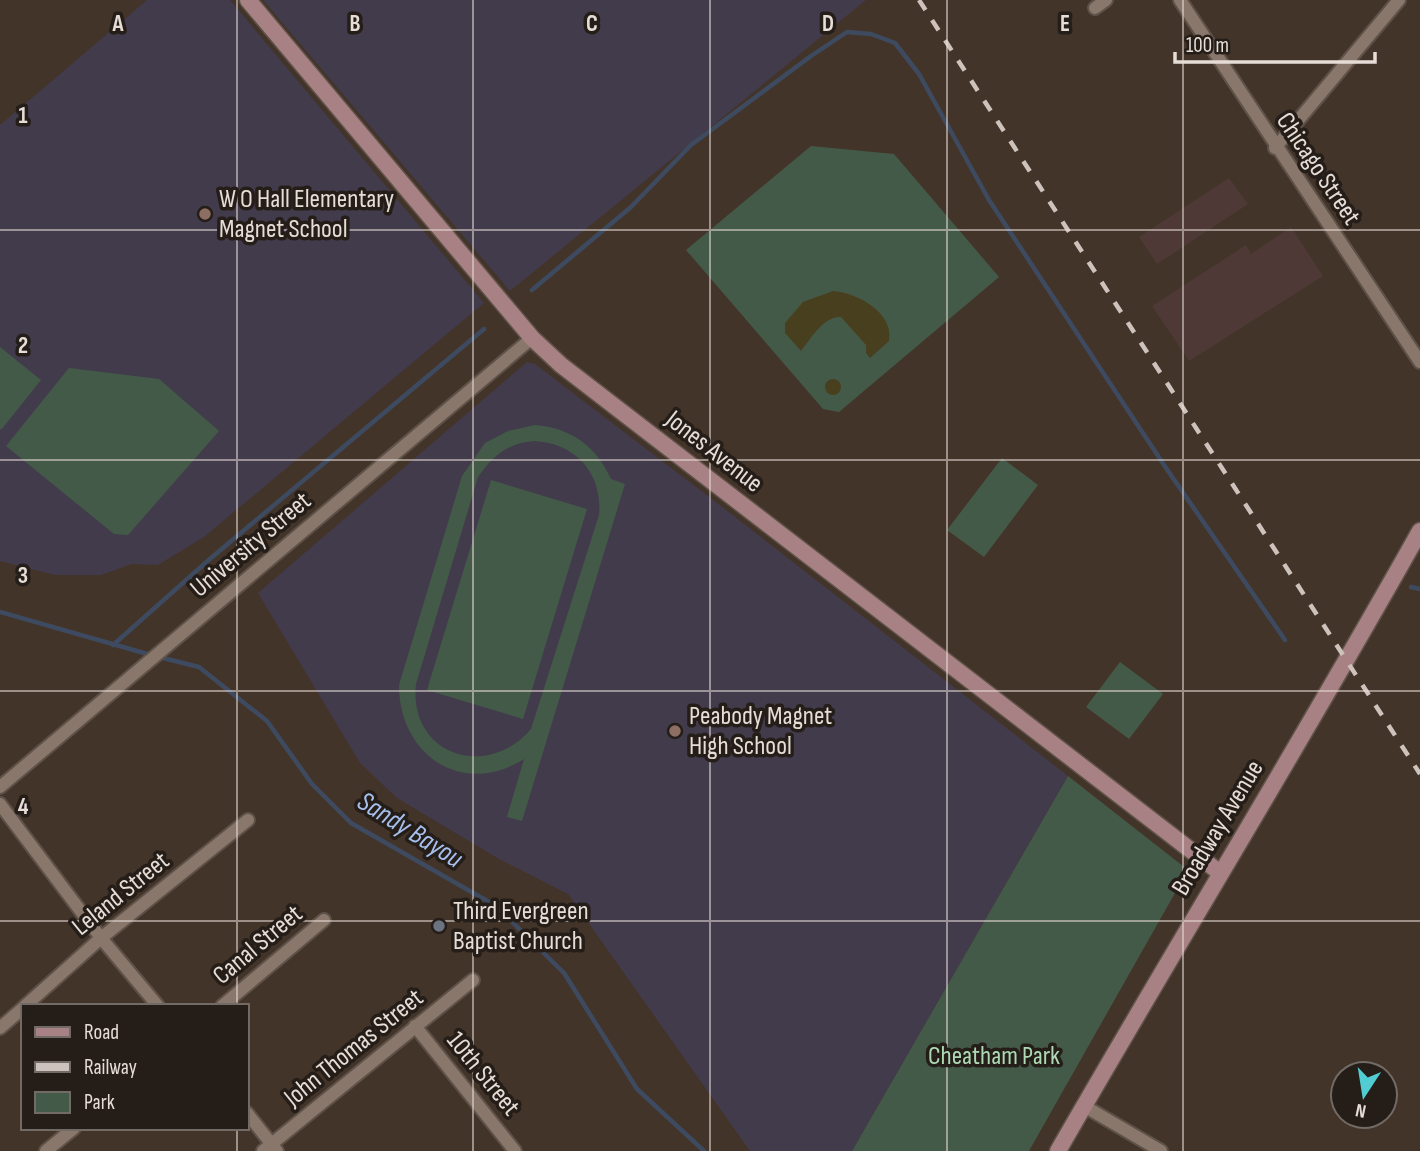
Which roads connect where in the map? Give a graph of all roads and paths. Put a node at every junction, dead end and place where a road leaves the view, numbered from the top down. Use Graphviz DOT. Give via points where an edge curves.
graph roads {
  1 [pos="248,0"];
  2 [pos="1106,0"];
  3 [pos="1180,0"];
  4 [pos="1399,0"];
  5 [pos="1095,8"];
  6 [pos="1275,148"];
  7 [pos="532,338"];
  8 [pos="1420,362"];
  9 [pos="1420,531"];
  10 [pos="0,787"];
  11 [pos="0,804"];
  12 [pos="248,820"];
  13 [pos="1219,872"];
  14 [pos="324,920"];
  15 [pos="101,938"];
  16 [pos="473,981"];
  17 [pos="27,1004"];
  18 [pos="156,1004"];
  19 [pos="224,1004"];
  20 [pos="21,1010"];
  21 [pos="415,1026"];
  22 [pos="0,1028"];
  23 [pos="1084,1106"];
  24 [pos="248,1115"];
  25 [pos="72,1130"];
  26 [pos="271,1149"];
  27 [pos="46,1151"];
  28 [pos="516,1151"];
  29 [pos="1058,1151"];
  30 [pos="1161,1151"];
  1 -- 7 [label="street, Jones Avenue"];
  2 -- 5 [label="street"];
  3 -- 6 [label="street, Chicago Street"];
  4 -- 6 [label="street"];
  6 -- 8 [label="street, Chicago Street"];
  7 -- 10 [label="street, University Street"];
  7 -- 13 [label="street, Jones Avenue" via="599,395"];
  9 -- 13 [label="street, Broadway Avenue"];
  11 -- 15 [label="street"];
  12 -- 15 [label="street, Leland Street"];
  13 -- 23 [label="street, Broadway Avenue"];
  14 -- 19 [label="street, Canal Street"];
  15 -- 17 [label="street, Leland Street"];
  15 -- 18 [label="street"];
  16 -- 21 [label="street, John Thomas Street"];
  20 -- 22 [label="street, Leland Street"];
  21 -- 26 [label="street, John Thomas Street"];
  21 -- 28 [label="street, 10th Street"];
  23 -- 29 [label="street, Broadway Avenue"];
  23 -- 30 [label="street"];
  24 -- 26 [label="street"];
  25 -- 27 [label="street"];
}
